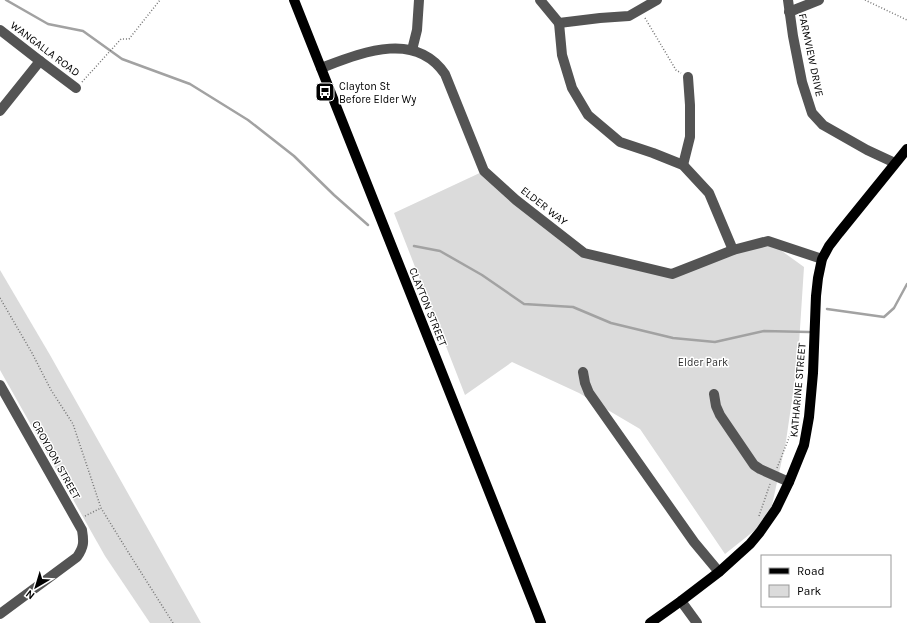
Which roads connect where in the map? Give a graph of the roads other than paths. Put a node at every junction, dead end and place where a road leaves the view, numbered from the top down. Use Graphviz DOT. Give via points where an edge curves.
graph roads {
  1 [pos="294,0"];
  2 [pos="419,0"];
  3 [pos="540,0"];
  4 [pos="656,0"];
  5 [pos="788,0"];
  6 [pos="818,0"];
  7 [pos="789,12"];
  8 [pos="559,23"];
  9 [pos="0,30"];
  10 [pos="412,50"];
  11 [pos="40,61"];
  12 [pos="321,68"];
  13 [pos="688,77"];
  14 [pos="76,88"];
  15 [pos="0,111"];
  16 [pos="907,149"];
  17 [pos="895,163"];
  18 [pos="683,164"];
  19 [pos="733,250"];
  20 [pos="822,259"];
  21 [pos="583,372"];
  22 [pos="0,385"];
  23 [pos="714,394"];
  24 [pos="789,482"];
  25 [pos="719,572"];
  26 [pos="681,601"];
  27 [pos="0,614"];
  28 [pos="541,623"];
  29 [pos="650,623"];
  30 [pos="697,623"];
  1 -- 12 [label="main road, CLAYTON STREET"];
  2 -- 10 [label="street" via="417,30"];
  3 -- 8 [label="street"];
  4 -- 8 [label="street" via="629,16"];
  5 -- 7 [label="street, FARMVIEW DRIVE"];
  6 -- 7 [label="street"];
  7 -- 17 [label="street, FARMVIEW DRIVE" via="802,82 812,113 823,125"];
  8 -- 18 [label="street" via="562,55 572,88 588,115 620,142"];
  9 -- 11 [label="street, WANGALLA ROAD"];
  10 -- 12 [label="street, ELDER WAY" via="368,51"];
  10 -- 19 [label="street, ELDER WAY" via="434,61 445,74 484,171 516,200 584,253 672,274"];
  11 -- 14 [label="street, WANGALLA ROAD"];
  11 -- 15 [label="street"];
  12 -- 28 [label="main road, CLAYTON STREET"];
  13 -- 18 [label="street" via="690,137"];
  16 -- 17 [label="main road, KATHARINE STREET"];
  17 -- 20 [label="main road, KATHARINE STREET" via="829,246"];
  18 -- 19 [label="street" via="710,193"];
  19 -- 20 [label="street, ELDER WAY" via="768,241"];
  20 -- 24 [label="main road, KATHARINE STREET" via="816,296 809,417 804,445"];
  21 -- 25 [label="street" via="589,393 694,542"];
  22 -- 27 [label="street, CROYDON STREET" via="82,530 84,540 77,557"];
  23 -- 24 [label="street" via="720,415 754,465"];
  24 -- 25 [label="main road, KATHARINE STREET" via="776,510 760,532"];
  25 -- 26 [label="main road, KATHARINE STREET"];
  26 -- 29 [label="main road, KATHARINE STREET"];
  26 -- 30 [label="street"];
}
